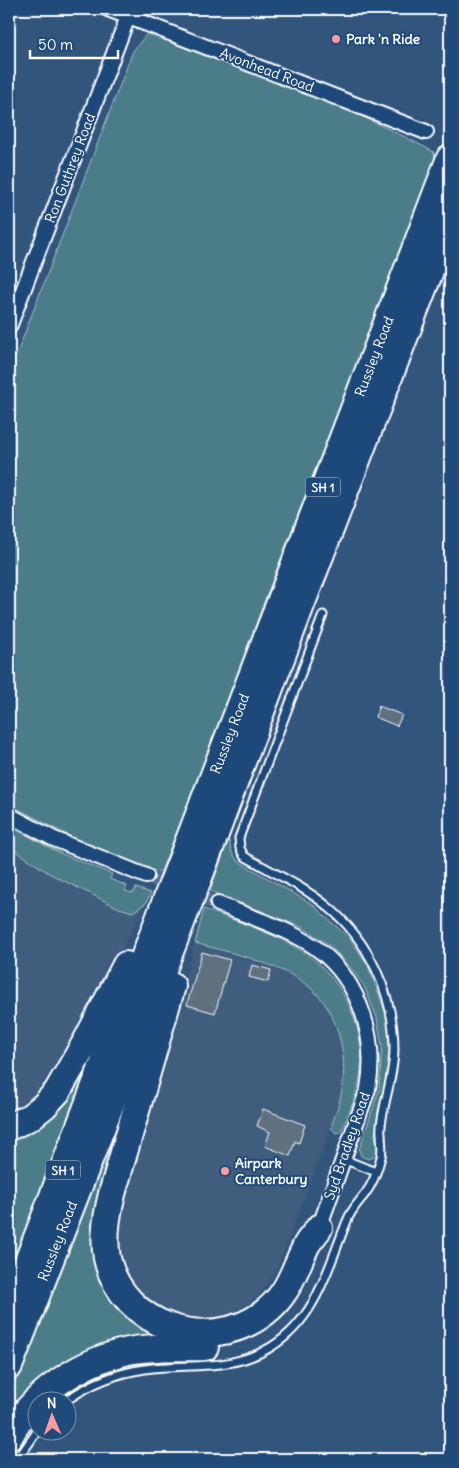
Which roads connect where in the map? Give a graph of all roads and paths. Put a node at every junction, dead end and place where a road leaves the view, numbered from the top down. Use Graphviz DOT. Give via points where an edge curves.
graph roads {
  1 [pos="108,9"];
  2 [pos="129,13"];
  3 [pos="426,132"];
  4 [pos="450,158"];
  5 [pos="450,219"];
  6 [pos="9,324"];
  7 [pos="323,615"];
  8 [pos="9,815"];
  9 [pos="198,816"];
  10 [pos="202,869"];
  11 [pos="146,876"];
  12 [pos="218,904"];
  13 [pos="9,1127"];
  14 [pos="343,1159"];
  15 [pos="376,1172"];
  16 [pos="319,1228"];
  17 [pos="9,1311"];
  18 [pos="9,1366"];
  19 [pos="78,1392"];
  20 [pos="9,1437"];
  21 [pos="31,1440"];
  22 [pos="18,1459"];
  1 -- 2 [label="street, Avonhead Road"];
  2 -- 3 [label="street, Avonhead Road"];
  2 -- 6 [label="street, Ron Guthrey Road"];
  4 -- 9 [label="highway, Russley Road / SH 1"];
  5 -- 10 [label="highway, Russley Road / SH 1"];
  7 -- 15 [label="lane" via="239,838 244,856 327,906 344,922 378,974 390,1010 394,1049 380,1130 382,1156"];
  8 -- 11 [label="street" via="54,839"];
  9 -- 13 [label="highway" via="114,989 57,1092 30,1117"];
  9 -- 17 [label="highway, Russley Road / SH 1"];
  10 -- 16 [label="highway" via="189,928 112,1194 106,1220 108,1259 129,1301 143,1313 177,1330 224,1332 251,1322 275,1304 291,1282 306,1245"];
  10 -- 18 [label="highway, Russley Road / SH 1"];
  12 -- 14 [label="street, Syd Bradley Road" via="308,943 336,967 354,993 369,1036 370,1075"];
  14 -- 15 [label="lane"];
  14 -- 16 [label="street, Syd Bradley Road"];
  15 -- 19 [label="lane" via="349,1215 312,1306 284,1338 269,1349 232,1363 126,1372"];
  16 -- 20 [label="highway" via="317,1249 299,1294 284,1314 263,1331 224,1346 140,1349 103,1359 84,1367 40,1398"];
  21 -- 22 [label="lane"];
}
